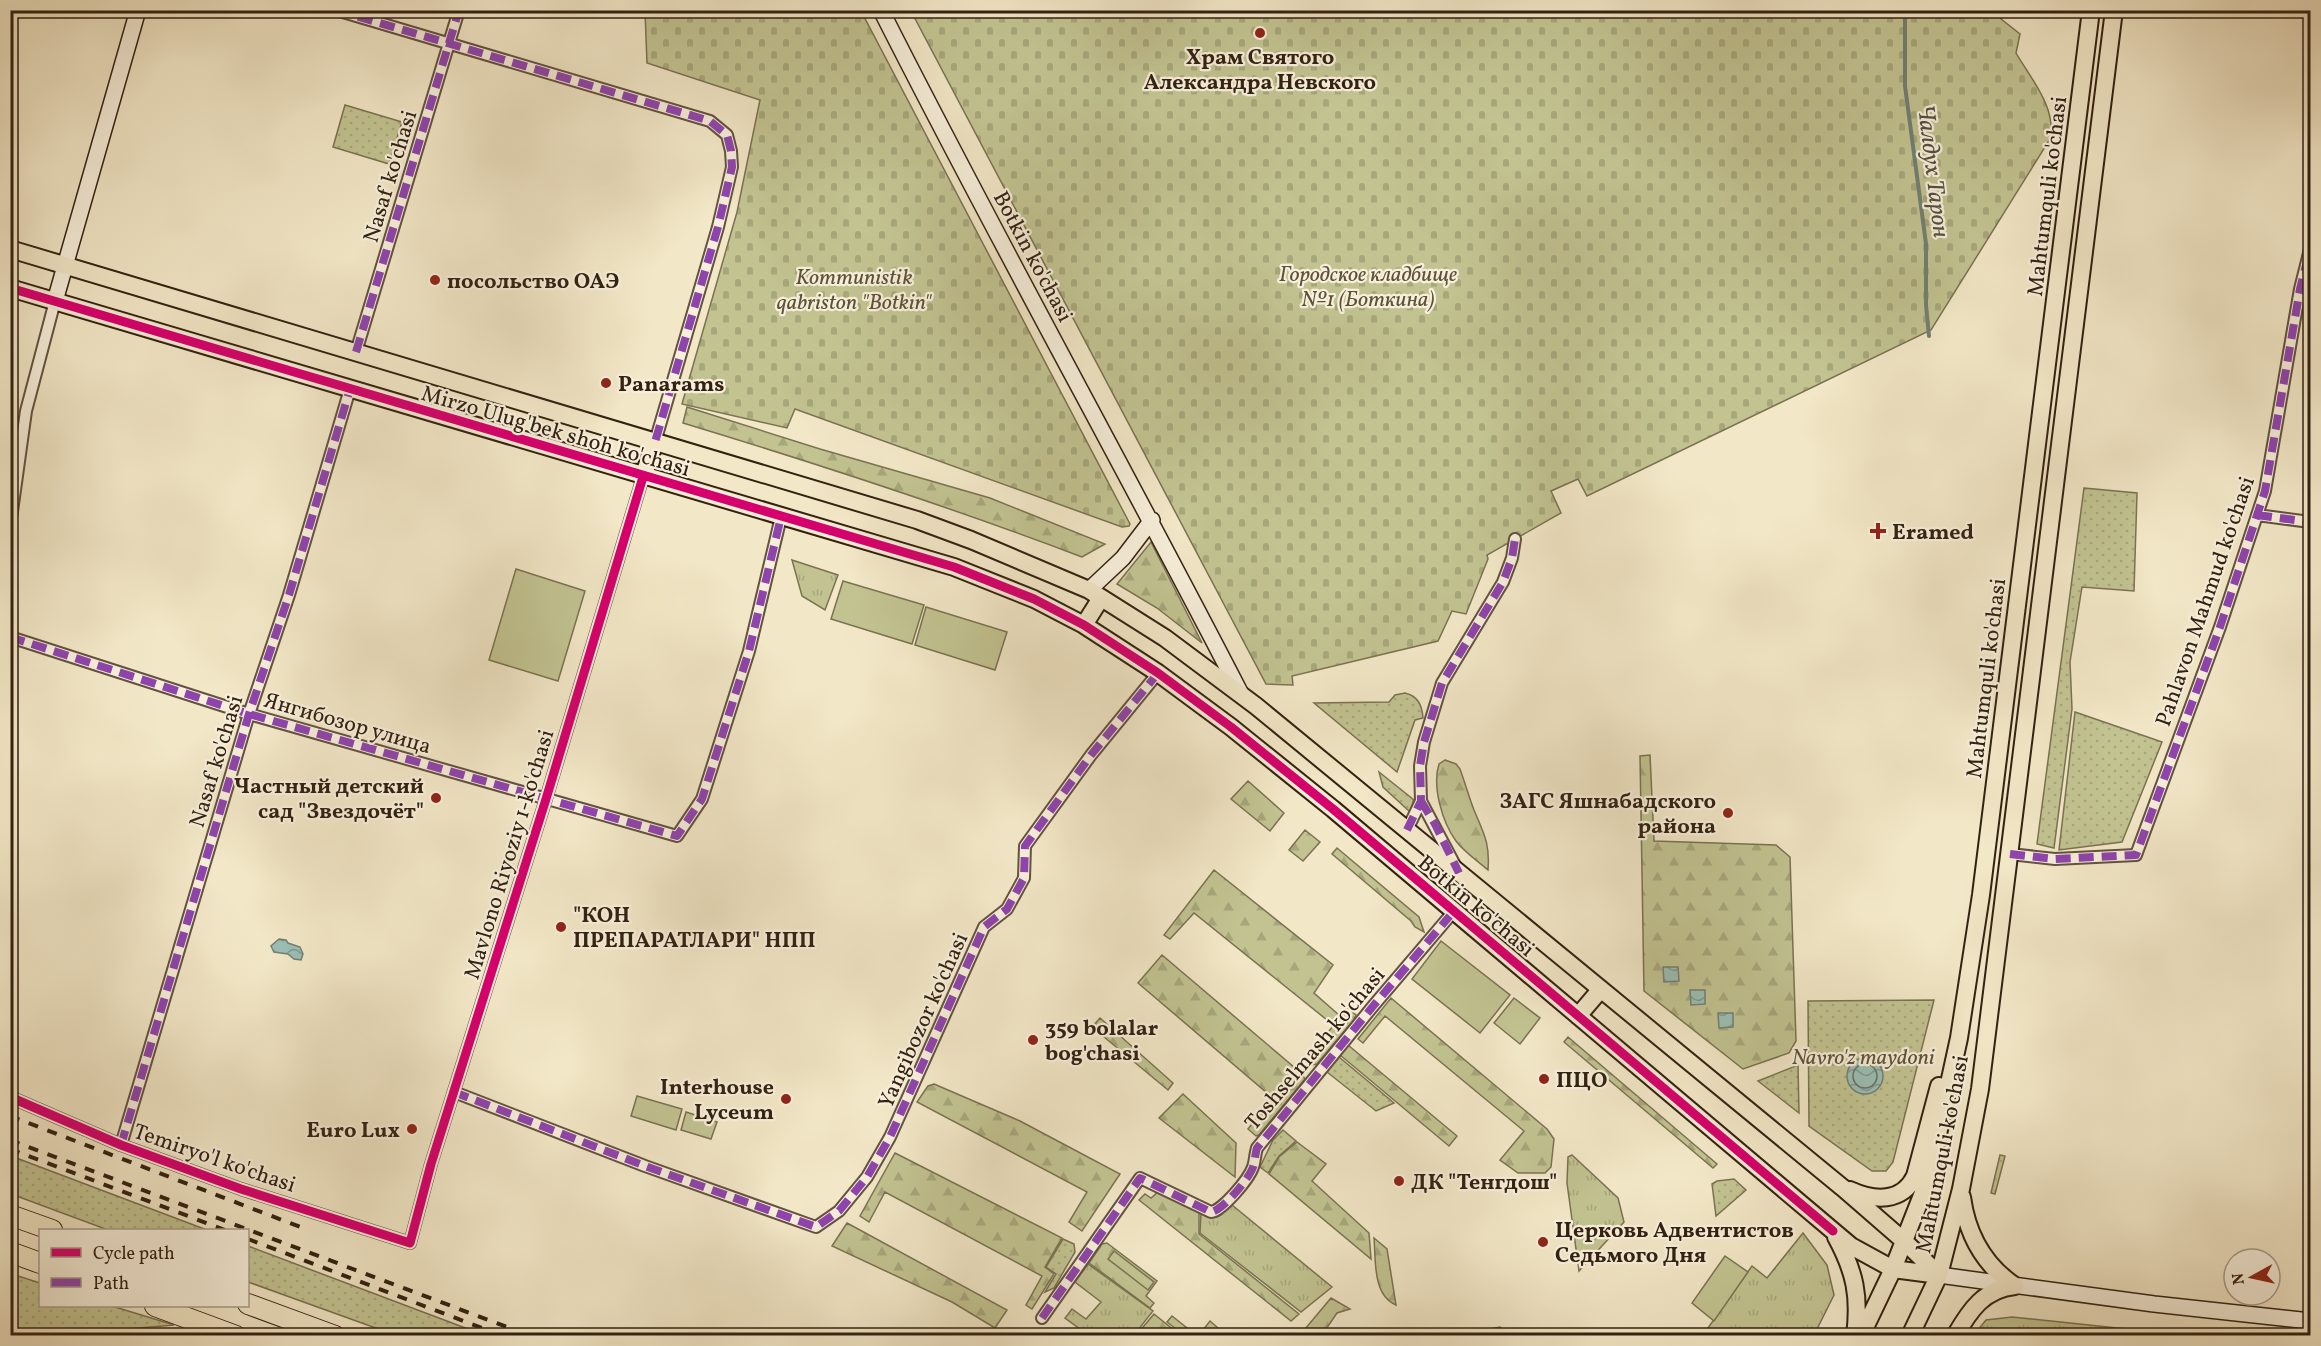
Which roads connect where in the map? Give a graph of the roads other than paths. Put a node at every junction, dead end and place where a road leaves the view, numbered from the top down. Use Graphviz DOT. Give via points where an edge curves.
graph roads {
  1 [pos="138,10"];
  2 [pos="336,10"];
  3 [pos="459,10"];
  4 [pos="881,10"];
  5 [pos="2091,10"];
  6 [pos="2114,10"];
  7 [pos="449,43"];
  8 [pos="10,249"];
  9 [pos="2310,249"];
  10 [pos="64,265"];
  11 [pos="10,288"];
  12 [pos="2305,290"];
  13 [pos="55,301"];
  14 [pos="356,352"];
  15 [pos="350,389"];
  16 [pos="655,442"];
  17 [pos="643,477"];
  18 [pos="2257,515"];
  19 [pos="781,517"];
  20 [pos="1152,520"];
  21 [pos="2310,522"];
  22 [pos="10,526"];
  23 [pos="1515,539"];
  24 [pos="1095,594"];
  25 [pos="1084,625"];
  26 [pos="10,638"];
  27 [pos="1158,673"];
  28 [pos="1241,694"];
  29 [pos="249,714"];
  30 [pos="546,799"];
  31 [pos="1421,801"];
  32 [pos="1407,830"];
  33 [pos="2010,855"];
  34 [pos="1459,873"];
  35 [pos="1981,896"];
  36 [pos="2005,898"];
  37 [pos="1454,911"];
  38 [pos="1601,989"];
  39 [pos="1578,1016"];
  40 [pos="1959,1038"];
  41 [pos="454,1092"];
  42 [pos="10,1097"];
  43 [pos="121,1145"];
  44 [pos="1843,1188"];
  45 [pos="1961,1189"];
  46 [pos="10,1215"];
  47 [pos="49,1229"];
  48 [pos="1833,1231"];
  49 [pos="1904,1241"];
  50 [pos="410,1243"];
  51 [pos="10,1252"];
  52 [pos="39,1263"];
  53 [pos="1893,1269"];
  54 [pos="1939,1275"];
  55 [pos="2015,1286"];
  56 [pos="249,1304"];
  57 [pos="159,1307"];
  58 [pos="1042,1318"];
  59 [pos="2310,1321"];
  60 [pos="236,1335"];
  61 [pos="335,1335"];
  62 [pos="1855,1335"];
  63 [pos="1861,1335"];
  64 [pos="1910,1335"];
  65 [pos="1955,1335"];
  1 -- 10 [label="street"];
  2 -- 7 [label="street"];
  3 -- 7 [label="street, Nasaf ko'chasi"];
  4 -- 20 [label="street, Botkin ko'chasi" via="958,162"];
  5 -- 35 [label="main road, Mahtumquli ko'chasi"];
  6 -- 33 [label="main road, Mahtumquli ko'chasi"];
  7 -- 14 [label="street, Nasaf ko'chasi"];
  7 -- 16 [label="street" via="710,121 727,135 732,159 730,177"];
  8 -- 10 [label="main road, Mirzo Ulug'bek shoh ko'chasi"];
  9 -- 12 [label="street, Pahlavon Mahmud ko'chasi"];
  10 -- 13 [label="street"];
  10 -- 14 [label="main road, Mirzo Ulug'bek shoh ko'chasi"];
  11 -- 13 [label="main road, Mirzo Ulug'bek shoh ko'chasi"];
  12 -- 18 [label="street, Pahlavon Mahmud ko'chasi"];
  13 -- 15 [label="main road, Mirzo Ulug'bek shoh ko'chasi"];
  13 -- 22 [label="street" via="26,411"];
  14 -- 16 [label="main road, Mirzo Ulug'bek shoh ko'chasi"];
  15 -- 17 [label="main road, Mirzo Ulug'bek shoh ko'chasi"];
  15 -- 29 [label="street, Nasaf ko'chasi"];
  16 -- 17 [label="main road"];
  16 -- 24 [label="main road, Mirzo Ulug'bek shoh ko'chasi" via="917,520"];
  17 -- 19 [label="main road, Mirzo Ulug'bek shoh ko'chasi"];
  17 -- 30 [label="street, Mavlono Riyoziy 1-ko'chasi"];
  18 -- 21 [label="street"];
  18 -- 33 [label="street, Pahlavon Mahmud ko'chasi" via="2136,855 2055,859"];
  19 -- 25 [label="main road, Mirzo Ulug'bek shoh ko'chasi" via="954,567 1034,599"];
  19 -- 30 [label="street, Янгибозор улица" via="749,651 706,789 677,836"];
  20 -- 24 [label="street"];
  20 -- 28 [label="street, Botkin ko'chasi"];
  23 -- 31 [label="street" via="1503,582 1442,683 1424,742"];
  24 -- 25 [label="main road"];
  24 -- 28 [label="main road, Botkin ko'chasi" via="1165,638"];
  25 -- 27 [label="main road, Botkin ko'chasi"];
  26 -- 29 [label="street, Янгибозор улица"];
  27 -- 37 [label="main road, Botkin ko'chasi" via="1231,726"];
  27 -- 41 [label="street, Yangibozor ko'chasi" via="1090,755 1025,846 1024,878 1006,909 984,927 890,1137 867,1177 839,1211 816,1227"];
  28 -- 32 [label="main road, Botkin ko'chasi"];
  29 -- 30 [label="street, Янгибозор улица"];
  29 -- 43 [label="street, Nasaf ko'chasi"];
  30 -- 41 [label="street, Mavlono Riyoziy 1-ko'chasi"];
  31 -- 32 [label="street"];
  31 -- 34 [label="street"];
  32 -- 34 [label="main road, Botkin ko'chasi"];
  33 -- 36 [label="main road, Mahtumquli ko'chasi"];
  34 -- 38 [label="main road, Botkin ko'chasi"];
  35 -- 36 [label="main road"];
  35 -- 40 [label="main road, Mahtumquli ko'chasi"];
  36 -- 45 [label="main road, Mahtumquli ko'chasi" via="1980,1089"];
  37 -- 39 [label="main road, Botkin ko'chasi"];
  37 -- 58 [label="street, Toshselmash ko'chasi" via="1257,1148 1253,1169 1223,1206 1210,1212 1140,1178"];
  38 -- 39 [label="main road"];
  38 -- 44 [label="main road, Botkin ko'chasi"];
  39 -- 48 [label="main road, Botkin ko'chasi"];
  40 -- 44 [label="main road" via="1941,1078 1911,1185 1898,1196 1884,1198"];
  40 -- 49 [label="main road, Mahtumquli ko'chasi" via="1928,1180"];
  41 -- 50 [label="street, Mavlono Riyoziy 1-ko'chasi"];
  42 -- 43 [label="street, Temiryo'l ko'chasi"];
  43 -- 50 [label="street, Temiryo'l ko'chasi"];
  44 -- 49 [label="main road, Botkin ko'chasi"];
  45 -- 54 [label="main road, Mahtumquli ko'chasi"];
  45 -- 55 [label="main road" via="1967,1224 1975,1242 1996,1270"];
  46 -- 47 [label="highway"];
  48 -- 53 [label="main road, Botkin ko'chasi" via="1851,1246"];
  48 -- 62 [label="main road" via="1848,1259 1856,1287"];
  49 -- 53 [label="main road, Mahtumquli ko'chasi"];
  49 -- 54 [label="main road, Botkin ko'chasi"];
  51 -- 52 [label="highway"];
  53 -- 54 [label="main road"];
  53 -- 63 [label="main road, Mahtumquli ko'chasi"];
  54 -- 55 [label="street"];
  54 -- 64 [label="main road, Mahtumquli ko'chasi"];
  55 -- 59 [label="street"];
  55 -- 65 [label="main road" via="1982,1298"];
  56 -- 61 [label="highway"];
  57 -- 60 [label="highway"];
}
